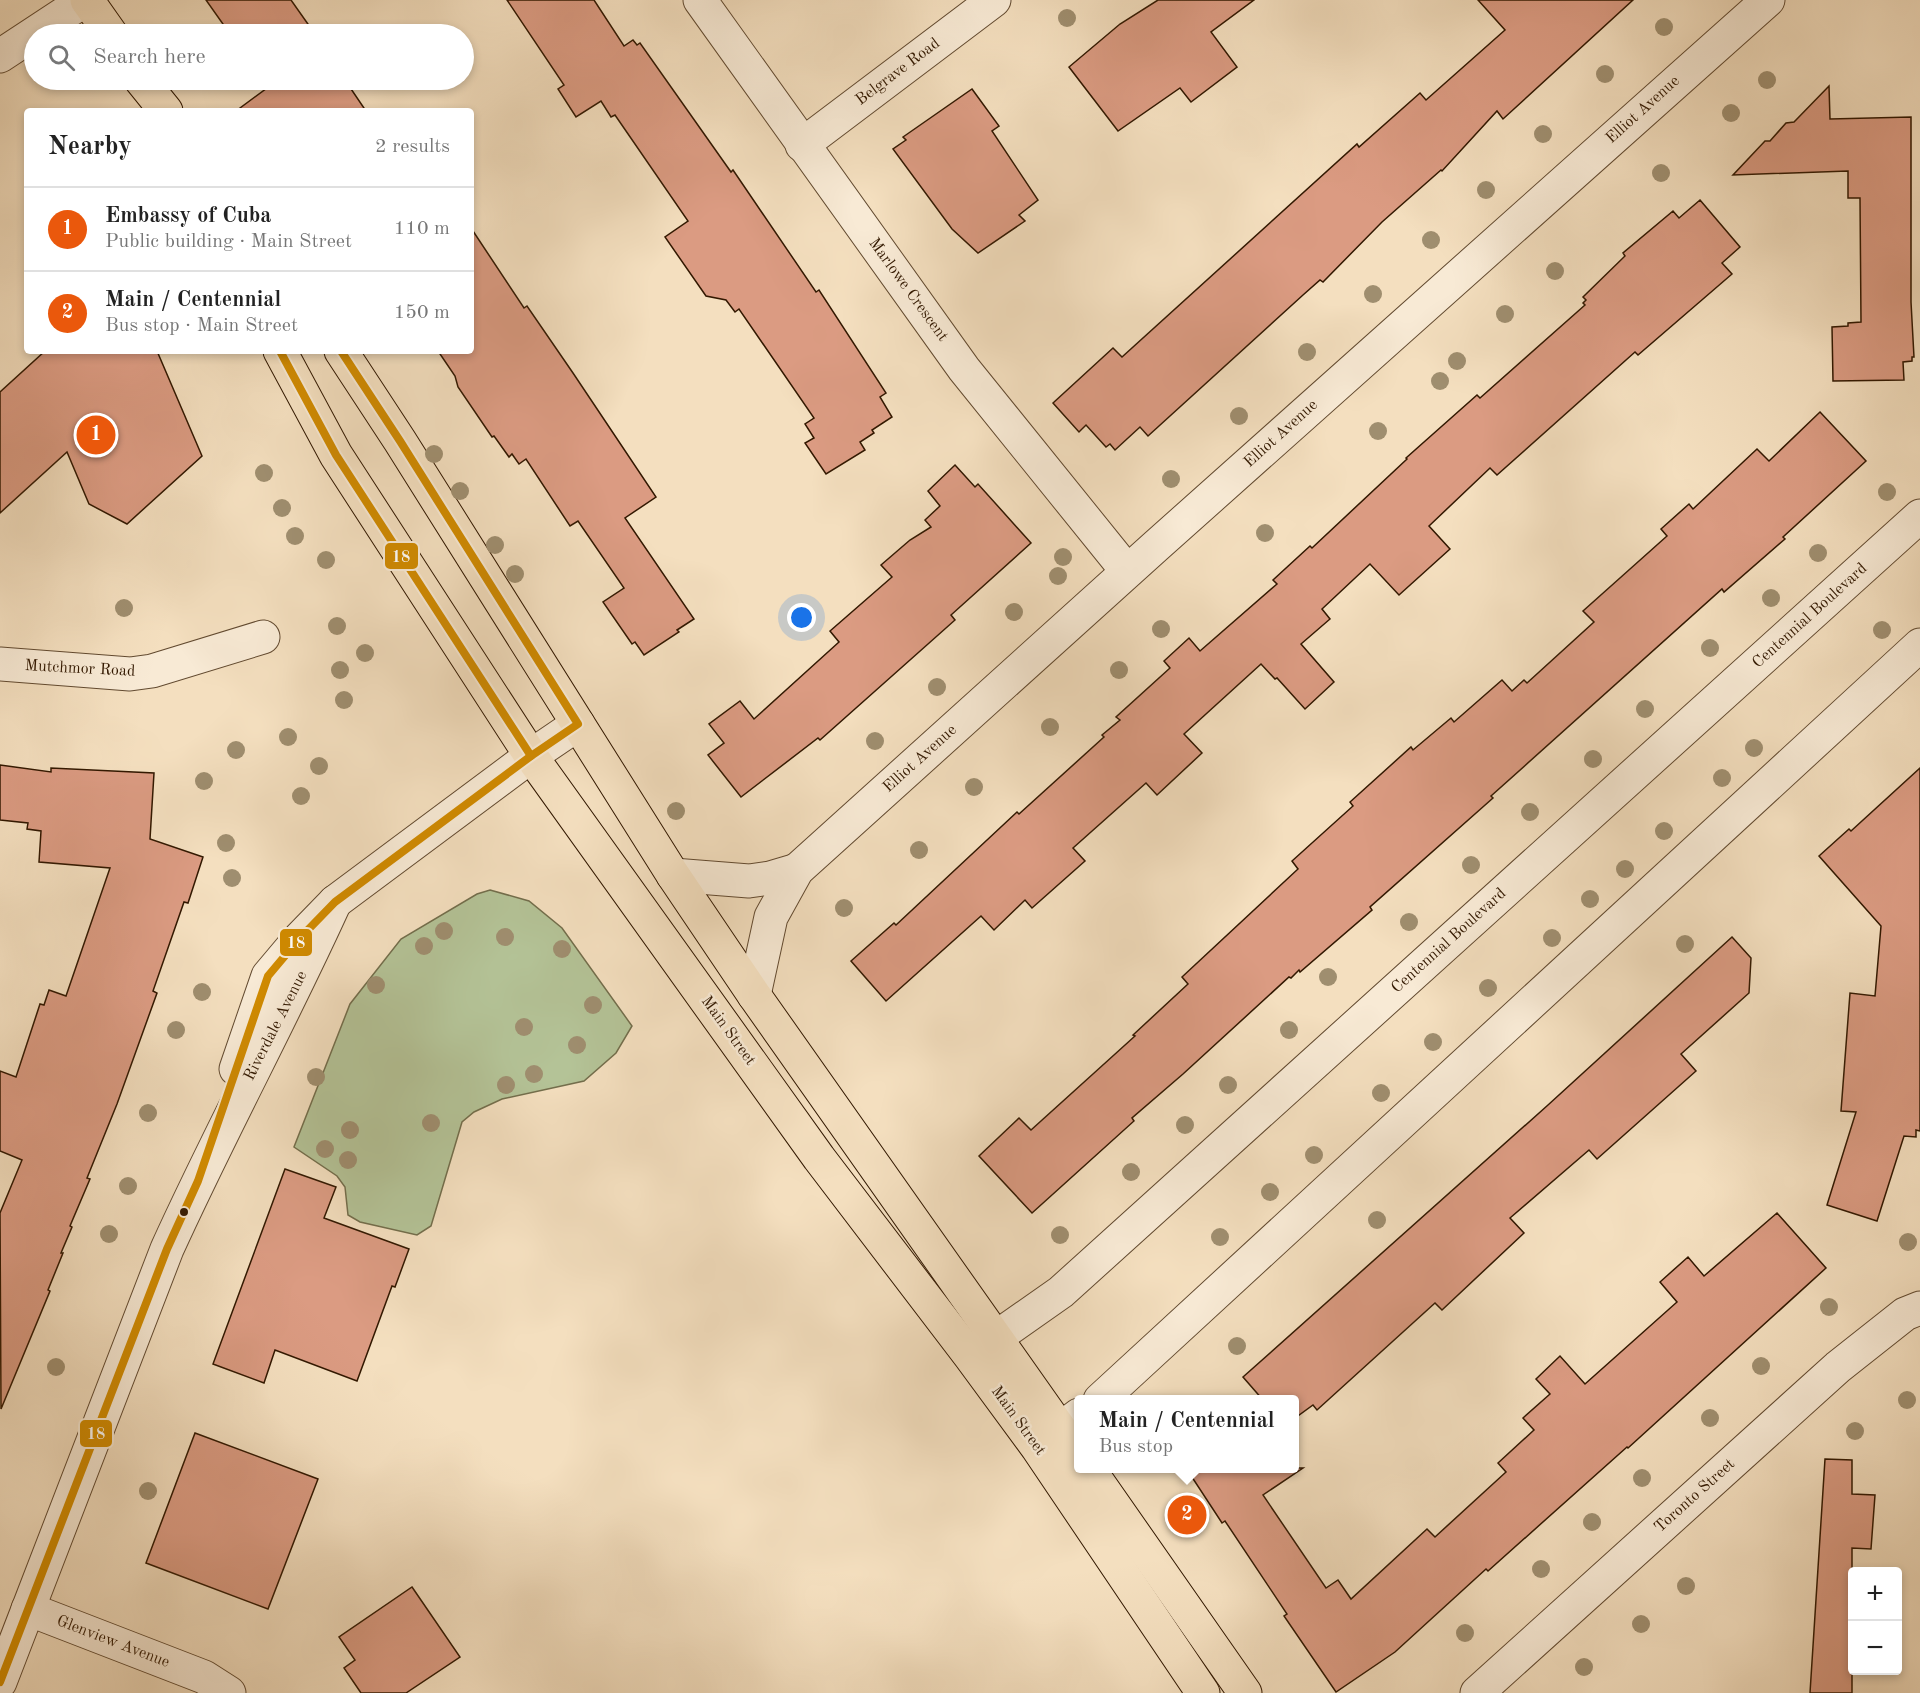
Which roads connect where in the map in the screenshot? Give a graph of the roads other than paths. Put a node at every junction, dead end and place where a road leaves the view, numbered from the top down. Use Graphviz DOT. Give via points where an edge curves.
graph roads {
  1 [pos="86,0"];
  2 [pos="700,0"];
  3 [pos="994,0"];
  4 [pos="1768,0"];
  5 [pos="49,24"];
  6 [pos="104,24"];
  7 [pos="24,40"];
  8 [pos="0,56"];
  9 [pos="147,91"];
  10 [pos="163,108"];
  11 [pos="802,145"];
  12 [pos="282,354"];
  13 [pos="343,354"];
  14 [pos="1920,516"];
  15 [pos="1127,572"];
  16 [pos="263,637"];
  17 [pos="1920,645"];
  18 [pos="0,664"];
  19 [pos="578,724"];
  20 [pos="531,756"];
  21 [pos="797,870"];
  22 [pos="673,875"];
  23 [pos="754,995"];
  24 [pos="1920,1308"];
  25 [pos="995,1336"];
  26 [pos="970,1356"];
  27 [pos="1105,1395"];
  28 [pos="1059,1431"];
  29 [pos="1074,1450"];
  30 [pos="1074,1458"];
  31 [pos="1082,1473"];
  32 [pos="1091,1473"];
  33 [pos="28,1610"];
  34 [pos="0,1682"];
  35 [pos="229,1693"];
  36 [pos="1203,1693"];
  37 [pos="1245,1693"];
  38 [pos="1477,1693"];
  1 -- 5 [label="street"];
  1 -- 6 [label="main road"];
  2 -- 11 [label="street, Marlowe Crescent"];
  3 -- 11 [label="street, Belgrave Road"];
  4 -- 15 [label="street, Elliot Avenue"];
  7 -- 8 [label="street"];
  9 -- 10 [label="main road"];
  11 -- 15 [label="street, Marlowe Crescent" via="964,369"];
  12 -- 20 [label="main road, Main Street" via="336,455"];
  13 -- 19 [label="main road, Main Street"];
  14 -- 25 [label="street, Centennial Boulevard" via="1061,1292"];
  15 -- 21 [label="street, Elliot Avenue"];
  16 -- 18 [label="street, Mutchmor Road" via="152,671 130,674"];
  17 -- 27 [label="street"];
  19 -- 20 [label="street, Riverdale Avenue"];
  19 -- 22 [label="main road, Main Street"];
  20 -- 26 [label="main road, Main Street" via="819,1158"];
  20 -- 33 [label="street, Riverdale Avenue" via="335,902 267,976 198,1180 167,1249"];
  21 -- 22 [label="street, Elliot Avenue" via="749,881"];
  21 -- 23 [label="street, Elliot Avenue" via="771,917"];
  22 -- 23 [label="main road, Main Street"];
  23 -- 25 [label="main road, Main Street"];
  24 -- 38 [label="street, Toronto Street" via="1905,1314 1838,1367"];
  25 -- 26 [label="street, Centennial Boulevard"];
  25 -- 28 [label="main road, Main Street"];
  26 -- 28 [label="main road, Main Street"];
  28 -- 29 [label="main road, Main Street"];
  28 -- 30 [label="main road, Main Street"];
  31 -- 36 [label="main road, Main Street"];
  32 -- 37 [label="main road"];
  33 -- 34 [label="street, Riverdale Avenue"];
  33 -- 35 [label="street, Glenview Avenue" via="204,1677"];
}
